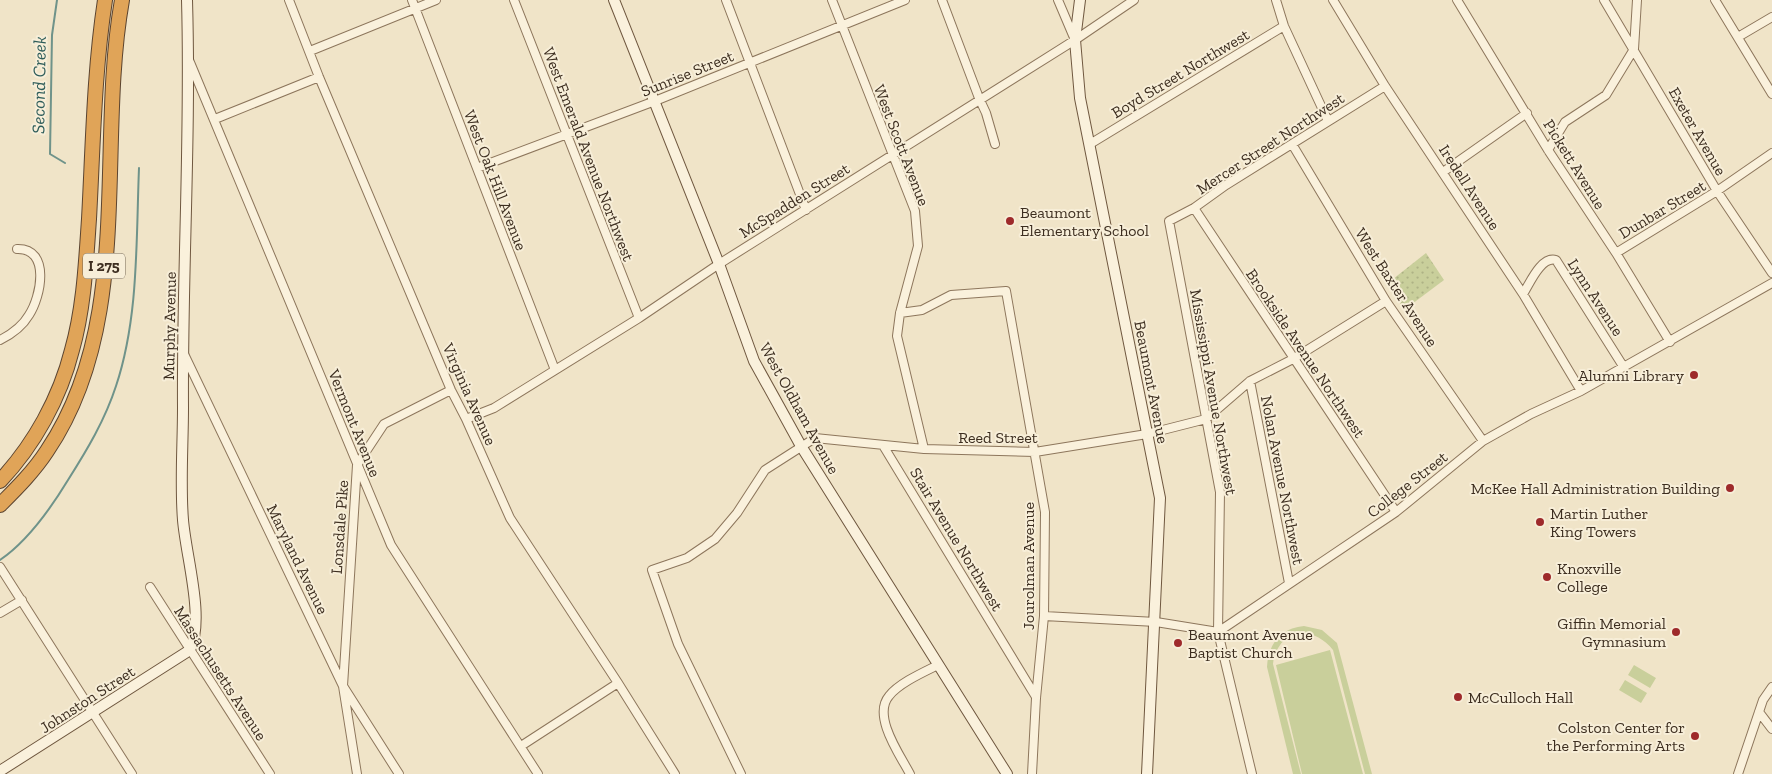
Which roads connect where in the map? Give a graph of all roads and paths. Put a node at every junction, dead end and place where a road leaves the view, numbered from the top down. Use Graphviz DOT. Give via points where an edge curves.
graph roads {
  1 [pos="105,0"];
  2 [pos="122,0"];
  3 [pos="187,0"];
  4 [pos="289,0"];
  5 [pos="412,0"];
  6 [pos="436,0"];
  7 [pos="514,0"];
  8 [pos="614,0"];
  9 [pos="726,0"];
  10 [pos="832,0"];
  11 [pos="905,0"];
  12 [pos="942,0"];
  13 [pos="1058,0"];
  14 [pos="1080,0"];
  15 [pos="1134,0"];
  16 [pos="1276,0"];
  17 [pos="1333,0"];
  18 [pos="1457,0"];
  19 [pos="1604,0"];
  20 [pos="1637,0"];
  21 [pos="1715,0"];
  22 [pos="415,8"];
  23 [pos="1772,17"];
  24 [pos="842,25"];
  25 [pos="1284,26"];
  26 [pos="1738,37"];
  27 [pos="1075,40"];
  28 [pos="1634,49"];
  29 [pos="310,51"];
  30 [pos="189,60"];
  31 [pos="750,62"];
  32 [pos="319,77"];
  33 [pos="1385,86"];
  34 [pos="1772,94"];
  35 [pos="979,98"];
  36 [pos="655,101"];
  37 [pos="1527,113"];
  38 [pos="215,119"];
  39 [pos="1328,121"];
  40 [pos="568,133"];
  41 [pos="996,144"];
  42 [pos="1090,144"];
  43 [pos="1292,144"];
  44 [pos="1548,150"];
  45 [pos="1772,152"];
  46 [pos="891,155"];
  47 [pos="477,168"];
  48 [pos="1443,172"];
  49 [pos="1717,191"];
  50 [pos="1194,208"];
  51 [pos="806,210"];
  52 [pos="1168,221"];
  53 [pos="1616,253"];
  54 [pos="36,259"];
  55 [pos="719,264"];
  56 [pos="1772,273"];
  57 [pos="1772,283"];
  58 [pos="1523,294"];
  59 [pos="1386,301"];
  60 [pos="900,313"];
  61 [pos="639,318"];
  62 [pos="0,340"];
  63 [pos="1670,342"];
  64 [pos="182,350"];
  65 [pos="1293,358"];
  66 [pos="1623,366"];
  67 [pos="555,370"];
  68 [pos="1250,381"];
  69 [pos="451,390"];
  70 [pos="1581,390"];
  71 [pos="466,418"];
  72 [pos="1206,419"];
  73 [pos="1147,434"];
  74 [pos="1483,441"];
  75 [pos="801,446"];
  76 [pos="884,447"];
  77 [pos="924,449"];
  78 [pos="1035,452"];
  79 [pos="357,465"];
  80 [pos="0,481"];
  81 [pos="0,505"];
  82 [pos="1396,512"];
  83 [pos="0,567"];
  84 [pos="1290,583"];
  85 [pos="150,588"];
  86 [pos="22,600"];
  87 [pos="0,613"];
  88 [pos="1044,616"];
  89 [pos="1156,622"];
  90 [pos="1218,632"];
  91 [pos="190,650"];
  92 [pos="938,664"];
  93 [pos="618,683"];
  94 [pos="343,686"];
  95 [pos="1772,687"];
  96 [pos="1036,698"];
  97 [pos="93,712"];
  98 [pos="1759,712"];
  99 [pos="1772,729"];
  100 [pos="521,746"];
  101 [pos="0,771"];
  102 [pos="132,774"];
  103 [pos="270,774"];
  104 [pos="357,774"];
  105 [pos="399,774"];
  106 [pos="538,774"];
  107 [pos="675,774"];
  108 [pos="741,774"];
  109 [pos="910,774"];
  110 [pos="1006,774"];
  111 [pos="1032,774"];
  112 [pos="1147,774"];
  113 [pos="1252,774"];
  114 [pos="1738,774"];
  1 -- 80 [label="highway, I 275" via="87,244 81,306 72,350 54,400 34,436"];
  2 -- 81 [label="highway, I 275" via="114,84 104,283 94,333 84,373 65,419 47,450"];
  3 -- 30 [label="street, Murphy Avenue"];
  4 -- 29 [label="street, Virginia Avenue"];
  5 -- 22 [label="street, West Oak Hill Avenue"];
  6 -- 22 [label="street"];
  7 -- 40 [label="street, West Emerald Avenue Northwest"];
  8 -- 36 [label="street, West Oldham Avenue"];
  9 -- 31 [label="street"];
  10 -- 24 [label="street, West Scott Avenue"];
  11 -- 24 [label="street, Sunrise Street"];
  12 -- 35 [label="street"];
  13 -- 27 [label="street"];
  14 -- 27 [label="street, Beaumont Avenue"];
  15 -- 27 [label="street, McSpadden Street"];
  16 -- 25 [label="street"];
  17 -- 33 [label="street, Iredell Avenue"];
  18 -- 37 [label="street, Pickett Avenue"];
  19 -- 28 [label="street, Exeter Avenue"];
  20 -- 28 [label="street"];
  21 -- 26 [label="street"];
  22 -- 29 [label="street"];
  22 -- 47 [label="street, West Oak Hill Avenue"];
  23 -- 26 [label="street"];
  24 -- 31 [label="street, Sunrise Street"];
  24 -- 46 [label="street, West Scott Avenue"];
  25 -- 39 [label="street"];
  25 -- 42 [label="street, Boyd Street Northwest"];
  26 -- 34 [label="street"];
  27 -- 35 [label="street, McSpadden Street"];
  27 -- 42 [label="street, Beaumont Avenue" via="1080,98"];
  28 -- 44 [label="street" via="1606,95 1564,122"];
  28 -- 49 [label="street, Exeter Avenue"];
  29 -- 32 [label="street, Virginia Avenue"];
  30 -- 38 [label="street, Vermont Avenue"];
  30 -- 64 [label="street, Murphy Avenue"];
  31 -- 36 [label="street, Sunrise Street"];
  31 -- 51 [label="street"];
  32 -- 38 [label="street"];
  32 -- 69 [label="street, Virginia Avenue"];
  33 -- 39 [label="street, Mercer Street Northwest"];
  33 -- 48 [label="street, Iredell Avenue"];
  35 -- 41 [label="street"];
  35 -- 46 [label="street, McSpadden Street"];
  36 -- 40 [label="street, Sunrise Street"];
  36 -- 55 [label="street, West Oldham Avenue"];
  37 -- 44 [label="street, Pickett Avenue"];
  37 -- 48 [label="street"];
  38 -- 79 [label="street, Vermont Avenue"];
  39 -- 43 [label="street, Mercer Street Northwest"];
  40 -- 47 [label="street, Sunrise Street"];
  40 -- 61 [label="street, West Emerald Avenue Northwest"];
  42 -- 73 [label="street, Beaumont Avenue"];
  43 -- 50 [label="street, Mercer Street Northwest"];
  43 -- 59 [label="street, West Baxter Avenue"];
  44 -- 53 [label="street, Pickett Avenue"];
  45 -- 49 [label="street, Dunbar Street"];
  46 -- 51 [label="street, McSpadden Street"];
  46 -- 60 [label="street, West Scott Avenue" via="914,211 918,246"];
  47 -- 67 [label="street, West Oak Hill Avenue"];
  48 -- 58 [label="street, Iredell Avenue"];
  49 -- 53 [label="street, Dunbar Street"];
  49 -- 56 [label="street, Exeter Avenue"];
  50 -- 52 [label="street, Mercer Street Northwest"];
  50 -- 65 [label="street, Brookside Avenue Northwest"];
  51 -- 55 [label="street, McSpadden Street"];
  52 -- 72 [label="street, Mississippi Avenue Northwest"];
  53 -- 63 [label="street, Pickett Avenue"];
  54 -- 62 [label="street" via="40,279 37,300 18,329"];
  55 -- 61 [label="street, McSpadden Street"];
  55 -- 75 [label="street, West Oldham Avenue" via="754,361"];
  57 -- 63 [label="street, College Street"];
  58 -- 66 [label="street, Lynn Avenue" via="1543,263 1556,260"];
  58 -- 70 [label="street, Iredell Avenue"];
  59 -- 65 [label="street, Reed Street"];
  59 -- 74 [label="street, West Baxter Avenue"];
  60 -- 77 [label="street, West Scott Avenue" via="897,336"];
  60 -- 78 [label="street, Jourolman Avenue" via="922,310 951,295 1006,291"];
  61 -- 67 [label="street, McSpadden Street"];
  63 -- 66 [label="street, College Street"];
  64 -- 91 [label="street, Murphy Avenue" via="183,518 197,626"];
  64 -- 94 [label="street, Maryland Avenue"];
  65 -- 68 [label="street, Reed Street"];
  65 -- 82 [label="street, Brookside Avenue Northwest"];
  66 -- 70 [label="street, College Street"];
  67 -- 71 [label="street, McSpadden Street" via="494,408"];
  68 -- 72 [label="street, Reed Street"];
  68 -- 84 [label="street, Nolan Avenue Northwest"];
  69 -- 71 [label="street, Virginia Avenue"];
  69 -- 79 [label="street, Lonsdale Pike" via="384,424"];
  70 -- 74 [label="street, College Street"];
  71 -- 93 [label="street, Virginia Avenue" via="510,518"];
  72 -- 73 [label="street, Reed Street"];
  72 -- 90 [label="street, Mississippi Avenue Northwest" via="1220,492"];
  73 -- 78 [label="street, Reed Street"];
  73 -- 89 [label="street, Beaumont Avenue" via="1160,498"];
  74 -- 82 [label="street, College Street"];
  75 -- 76 [label="street, Reed Street" via="815,438"];
  75 -- 92 [label="street, West Oldham Avenue"];
  75 -- 108 [label="street, Reed Street" via="765,470 737,513 715,539 687,558 652,570 678,644"];
  76 -- 77 [label="street, Reed Street"];
  76 -- 96 [label="street, Stair Avenue Northwest"];
  77 -- 78 [label="street, Reed Street"];
  78 -- 88 [label="street, Jourolman Avenue" via="1045,512"];
  79 -- 94 [label="street, Lonsdale Pike"];
  79 -- 100 [label="street, Vermont Avenue" via="391,545"];
  82 -- 84 [label="street, College Street"];
  83 -- 86 [label="street"];
  84 -- 90 [label="street, College Street"];
  85 -- 91 [label="street, Massachusetts Avenue"];
  86 -- 87 [label="street"];
  86 -- 97 [label="street"];
  88 -- 89 [label="street"];
  88 -- 96 [label="street, Jourolman Avenue"];
  89 -- 90 [label="street"];
  89 -- 112 [label="street, Beaumont Avenue"];
  90 -- 113 [label="street, Mississippi Avenue Northwest"];
  91 -- 97 [label="street, Johnston Street"];
  91 -- 103 [label="street, Massachusetts Avenue"];
  92 -- 109 [label="street" via="888,696 883,713 894,745"];
  92 -- 110 [label="street, West Oldham Avenue"];
  93 -- 100 [label="street"];
  93 -- 107 [label="street, Virginia Avenue"];
  94 -- 104 [label="street, Lonsdale Pike"];
  94 -- 105 [label="street, Maryland Avenue"];
  95 -- 98 [label="street"];
  96 -- 111 [label="street, Jourolman Avenue"];
  97 -- 101 [label="street, Johnston Street"];
  97 -- 102 [label="street"];
  98 -- 99 [label="street"];
  98 -- 114 [label="street"];
  100 -- 106 [label="street, Vermont Avenue"];
}
